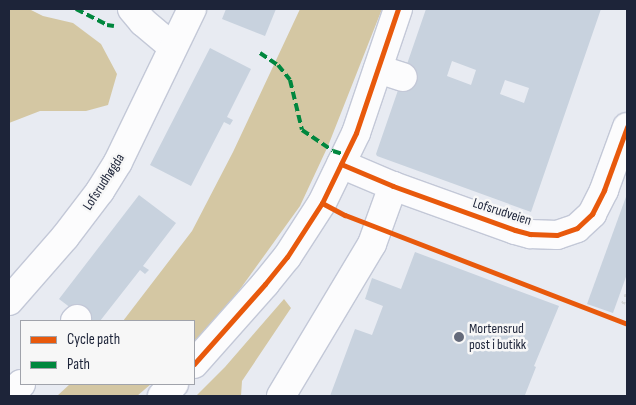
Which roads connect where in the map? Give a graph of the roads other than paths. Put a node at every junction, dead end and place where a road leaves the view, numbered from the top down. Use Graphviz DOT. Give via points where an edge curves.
graph roads {
  1 [pos="132,9"];
  2 [pos="192,9"];
  3 [pos="398,9"];
  4 [pos="172,46"];
  5 [pos="627,127"];
  6 [pos="341,164"];
  7 [pos="394,186"];
  8 [pos="9,301"];
  9 [pos="195,363"];
  10 [pos="20,385"];
  11 [pos="173,385"];
  12 [pos="9,396"];
  13 [pos="162,396"];
  14 [pos="281,396"];
  1 -- 4 [label="street"];
  2 -- 4 [label="street, Lofsrudhøgda"];
  3 -- 6 [label="street" via="391,73"];
  4 -- 8 [label="street, Lofsrudhøgda" via="134,131 100,191"];
  5 -- 7 [label="street, Lofsrudveien" via="598,205 585,222 557,236 530,234"];
  6 -- 7 [label="street, Lofsrudveien"];
  6 -- 9 [label="street" via="322,203 287,256"];
  7 -- 14 [label="street" via="372,244"];
  10 -- 12 [label="street"];
  11 -- 13 [label="street"];
}
